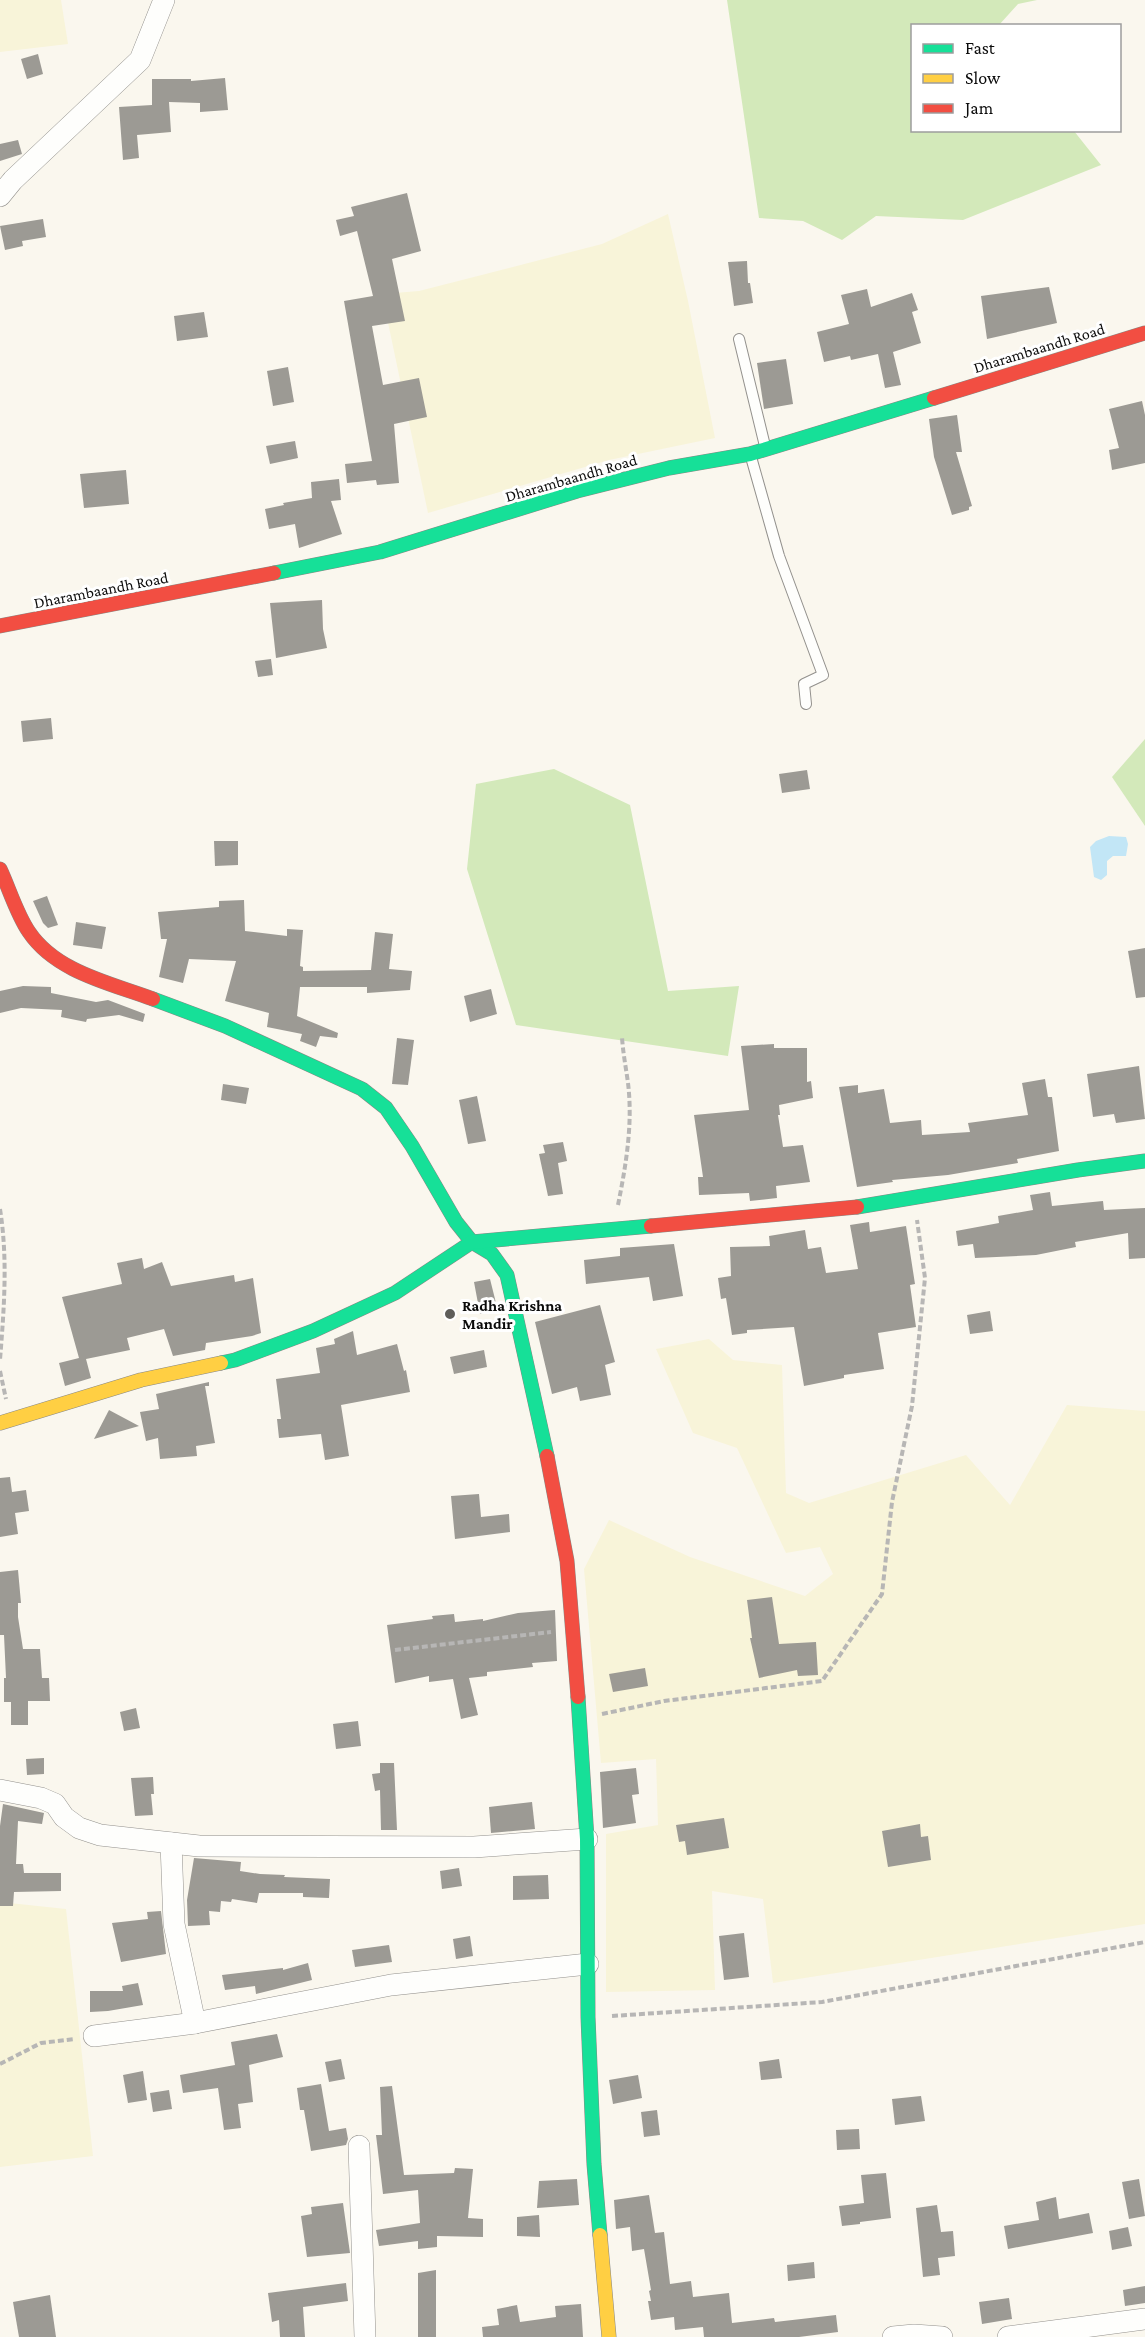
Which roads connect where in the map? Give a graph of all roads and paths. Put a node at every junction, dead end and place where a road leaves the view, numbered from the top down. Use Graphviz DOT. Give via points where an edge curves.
graph roads {
  1 [pos="164,0"];
  2 [pos="0,196"];
  3 [pos="1145,333"];
  4 [pos="739,339"];
  5 [pos="766,449"];
  6 [pos="750,454"];
  7 [pos="0,626"];
  8 [pos="806,704"];
  9 [pos="0,869"];
  10 [pos="622,1037"];
  11 [pos="1145,1161"];
  12 [pos="914,1197"];
  13 [pos="0,1209"];
  14 [pos="618,1230"];
  15 [pos="472,1242"];
  16 [pos="0,1360"];
  17 [pos="0,1423"];
  18 [pos="573,1629"];
  19 [pos="395,1650"];
  20 [pos="580,1718"];
  21 [pos="0,1790"];
  22 [pos="587,1839"];
  23 [pos="171,1843"];
  24 [pos="1145,1942"];
  25 [pos="588,1964"];
  26 [pos="588,2017"];
  27 [pos="195,2023"];
  28 [pos="94,2036"];
  29 [pos="0,2064"];
  30 [pos="359,2146"];
  31 [pos="1145,2319"];
  32 [pos="365,2337"];
  33 [pos="609,2337"];
  34 [pos="893,2337"];
  35 [pos="942,2337"];
  36 [pos="1008,2337"];
  1 -- 2 [label="street" via="140,60"];
  3 -- 5 [label="street, Dharambaandh Road"];
  4 -- 5 [label="lane"];
  5 -- 6 [label="street, Dharambaandh Road"];
  6 -- 7 [label="street, Dharambaandh Road" via="577,490 380,552"];
  6 -- 8 [label="lane" via="779,556 823,675 804,684"];
  9 -- 15 [label="street" via="29,932 71,969 225,1026 362,1089 386,1108"];
  10 -- 14 [label="path" via="629,1122"];
  11 -- 12 [label="street"];
  12 -- 14 [label="street" via="846,1209"];
  12 -- 20 [label="path" via="925,1278 912,1406 892,1502 882,1594 822,1681 664,1701"];
  13 -- 16 [label="path" via="5,1252"];
  14 -- 15 [label="street"];
  15 -- 17 [label="street" via="395,1293 313,1331 235,1360 141,1380"];
  15 -- 18 [label="street" via="492,1254 507,1275 537,1404 564,1550"];
  18 -- 19 [label="path"];
  18 -- 20 [label="street"];
  20 -- 22 [label="street"];
  21 -- 23 [label="street" via="55,1804 79,1828 100,1835"];
  22 -- 23 [label="street" via="462,1847 288,1848"];
  22 -- 25 [label="street"];
  23 -- 27 [label="street" via="174,1924"];
  24 -- 26 [label="path" via="822,2002"];
  25 -- 26 [label="street"];
  25 -- 27 [label="street" via="391,1985"];
  26 -- 33 [label="street" via="594,2164"];
  27 -- 28 [label="street"];
  28 -- 29 [label="path" via="41,2043"];
  30 -- 32 [label="street"];
  31 -- 36 [label="street"];
  34 -- 35 [label="street"];
}
